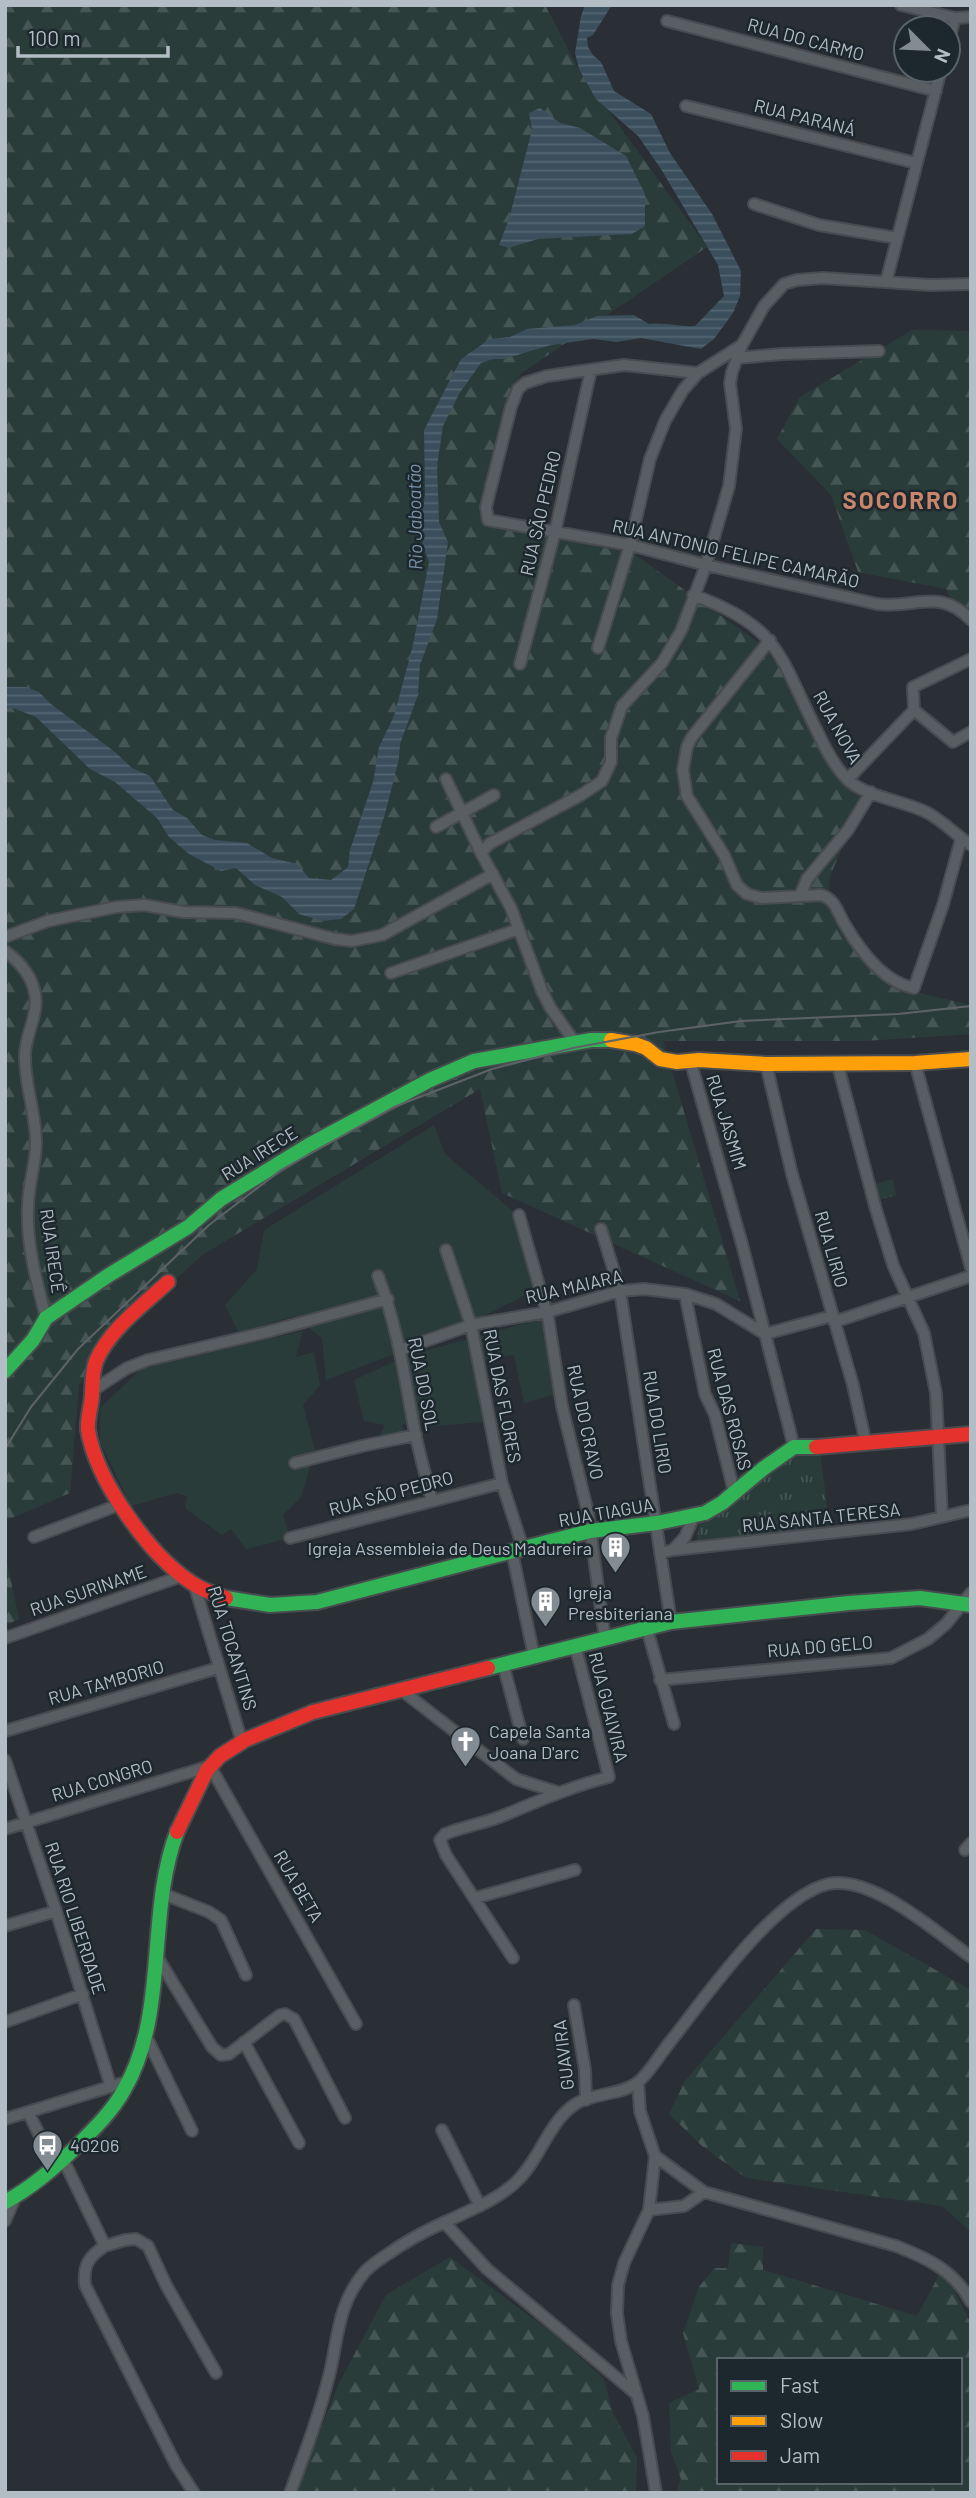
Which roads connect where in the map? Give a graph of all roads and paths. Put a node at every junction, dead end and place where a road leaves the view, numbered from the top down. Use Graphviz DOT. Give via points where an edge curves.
graph roads {
  1 [pos="901,5"];
  2 [pos="938,14"];
  3 [pos="667,21"];
  4 [pos="938,84"];
  5 [pos="936,91"];
  6 [pos="687,106"];
  7 [pos="916,163"];
  8 [pos="754,204"];
  9 [pos="897,238"];
  10 [pos="886,282"];
  11 [pos="971,284"];
  12 [pos="742,345"];
  13 [pos="879,351"];
  14 [pos="737,358"];
  15 [pos="591,370"];
  16 [pos="698,373"];
  17 [pos="555,532"];
  18 [pos="630,545"];
  19 [pos="706,565"];
  20 [pos="693,595"];
  21 [pos="971,621"];
  22 [pos="770,640"];
  23 [pos="598,648"];
  24 [pos="971,659"];
  25 [pos="520,664"];
  26 [pos="914,710"];
  27 [pos="971,732"];
  28 [pos="446,779"];
  29 [pos="848,779"];
  30 [pos="871,792"];
  31 [pos="494,795"];
  32 [pos="464,814"];
  33 [pos="436,827"];
  34 [pos="966,842"];
  35 [pos="481,853"];
  36 [pos="493,874"];
  37 [pos="800,896"];
  38 [pos="519,929"];
  39 [pos="5,937"];
  40 [pos="5,951"];
  41 [pos="391,973"];
  42 [pos="576,1044"];
  43 [pos="971,1059"];
  44 [pos="837,1062"];
  45 [pos="691,1063"];
  46 [pos="915,1063"];
  47 [pos="766,1064"];
  48 [pos="519,1215"];
  49 [pos="601,1229"];
  50 [pos="446,1250"];
  51 [pos="971,1268"];
  52 [pos="379,1276"];
  53 [pos="971,1276"];
  54 [pos="168,1282"];
  55 [pos="620,1292"];
  56 [pos="685,1294"];
  57 [pos="906,1297"];
  58 [pos="388,1299"];
  59 [pos="547,1312"];
  60 [pos="46,1318"];
  61 [pos="833,1319"];
  62 [pos="471,1325"];
  63 [pos="765,1334"];
  64 [pos="400,1350"];
  65 [pos="5,1371"];
  66 [pos="92,1391"];
  67 [pos="971,1434"];
  68 [pos="416,1435"];
  69 [pos="938,1438"];
  70 [pos="866,1444"];
  71 [pos="794,1447"];
  72 [pos="295,1463"];
  73 [pos="502,1483"];
  74 [pos="734,1492"];
  75 [pos="432,1501"];
  76 [pos="121,1504"];
  77 [pos="971,1510"];
  78 [pos="694,1516"];
  79 [pos="942,1517"];
  80 [pos="657,1523"];
  81 [pos="590,1531"];
  82 [pos="34,1537"];
  83 [pos="290,1538"];
  84 [pos="517,1550"];
  85 [pos="673,1550"];
  86 [pos="660,1553"];
  87 [pos="188,1580"];
  88 [pos="968,1600"];
  89 [pos="671,1622"];
  90 [pos="647,1629"];
  91 [pos="5,1638"];
  92 [pos="605,1639"];
  93 [pos="575,1645"];
  94 [pos="534,1656"];
  95 [pos="503,1664"];
  96 [pos="218,1668"];
  97 [pos="660,1680"];
  98 [pos="400,1689"];
  99 [pos="674,1724"];
  100 [pos="5,1731"];
  101 [pos="523,1739"];
  102 [pos="242,1742"];
  103 [pos="5,1760"];
  104 [pos="210,1766"];
  105 [pos="558,1792"];
  106 [pos="27,1822"];
  107 [pos="5,1829"];
  108 [pos="575,1870"];
  109 [pos="161,1893"];
  110 [pos="475,1898"];
  111 [pos="56,1911"];
  112 [pos="5,1926"];
  113 [pos="156,1955"];
  114 [pos="971,1957"];
  115 [pos="513,1958"];
  116 [pos="246,1975"];
  117 [pos="83,1994"];
  118 [pos="574,2006"];
  119 [pos="5,2022"];
  120 [pos="356,2024"];
  121 [pos="145,2034"];
  122 [pos="244,2042"];
  123 [pos="129,2081"];
  124 [pos="638,2083"];
  125 [pos="111,2087"];
  126 [pos="586,2100"];
  127 [pos="28,2112"];
  128 [pos="345,2118"];
  129 [pos="5,2119"];
  130 [pos="442,2130"];
  131 [pos="192,2131"];
  132 [pos="299,2143"];
  133 [pos="655,2156"];
  134 [pos="59,2163"];
  135 [pos="704,2192"];
  136 [pos="10,2200"];
  137 [pos="480,2206"];
  138 [pos="649,2210"];
  139 [pos="5,2221"];
  140 [pos="444,2222"];
  141 [pos="105,2246"];
  142 [pos="971,2302"];
  143 [pos="216,2374"];
  144 [pos="635,2393"];
  145 [pos="194,2493"];
  146 [pos="290,2493"];
  147 [pos="656,2493"];
  1 -- 2 [label="street"];
  3 -- 5 [label="street, RUA DO CARMO"];
  4 -- 5 [label="street"];
  5 -- 7 [label="street"];
  6 -- 7 [label="street, RUA PARANÁ"];
  7 -- 9 [label="street"];
  8 -- 9 [label="street" via="819,225"];
  9 -- 10 [label="street"];
  10 -- 11 [label="street"];
  10 -- 12 [label="street" via="808,279 784,284 764,306"];
  12 -- 14 [label="street"];
  12 -- 16 [label="street"];
  13 -- 14 [label="street"];
  14 -- 19 [label="street" via="730,383 736,429 734,459"];
  15 -- 16 [label="street" via="625,365"];
  15 -- 17 [label="street, RUA SÃO PEDRO"];
  15 -- 17 [label="street, RUA ANTONIO FELIPE CAMARÃO" via="533,379 518,389 485,507 488,520"];
  16 -- 18 [label="street" via="673,406 650,459"];
  17 -- 18 [label="street, RUA ANTONIO FELIPE CAMARÃO"];
  17 -- 25 [label="street, RUA SÃO PEDRO"];
  18 -- 19 [label="street, RUA ANTONIO FELIPE CAMARÃO"];
  18 -- 23 [label="street"];
  19 -- 20 [label="street"];
  19 -- 21 [label="street, RUA ANTONIO FELIPE CAMARÃO" via="877,604 932,600 950,604"];
  20 -- 22 [label="street, RUA NOVA" via="743,617"];
  20 -- 35 [label="street" via="669,652 622,706 611,738 611,762 602,781 489,844"];
  22 -- 29 [label="street, RUA NOVA" via="790,671 821,741"];
  22 -- 37 [label="street" via="692,737 684,758 684,783 694,810 741,890 762,898"];
  24 -- 26 [label="street" via="913,687"];
  26 -- 27 [label="street" via="953,742"];
  26 -- 29 [label="street"];
  28 -- 32 [label="street"];
  29 -- 30 [label="street, RUA NOVA"];
  30 -- 34 [label="street, RUA NOVA" via="929,814"];
  30 -- 37 [label="street" via="848,830 807,879"];
  31 -- 32 [label="street"];
  32 -- 33 [label="street"];
  32 -- 35 [label="street"];
  34 -- 37 [label="street" via="914,988 878,969 830,898"];
  35 -- 36 [label="street"];
  36 -- 38 [label="street"];
  36 -- 39 [label="street" via="382,935 352,940 236,914 144,905 48,921"];
  38 -- 41 [label="street"];
  38 -- 42 [label="street" via="550,1007"];
  40 -- 60 [label="street, RUA IRECÊ" via="24,968 36,995 25,1059 36,1141 28,1220"];
  42 -- 45 [label="street, RUA IRECE" via="589,1039 635,1043 658,1058"];
  42 -- 60 [label="street, RUA IRECE" via="474,1061 430,1080 287,1158"];
  43 -- 46 [label="street, RUA JASMIM"];
  44 -- 46 [label="street, RUA JASMIM"];
  44 -- 47 [label="street, RUA JASMIM"];
  44 -- 57 [label="street" via="892,1265"];
  45 -- 47 [label="street, RUA JASMIM"];
  45 -- 63 [label="street, RUA JASMIM"];
  46 -- 51 [label="street"];
  47 -- 61 [label="street, RUA LIRIO"];
  48 -- 59 [label="street, RUA DO CRAVO"];
  49 -- 55 [label="street, RUA DO LIRIO"];
  50 -- 62 [label="street, RUA DAS FLORES"];
  52 -- 58 [label="street, RUA DO SOL"];
  53 -- 57 [label="street"];
  54 -- 66 [label="street, RUA TOCANTINS" via="130,1317 98,1357"];
  55 -- 56 [label="street, RUA MAIARA" via="659,1289"];
  55 -- 59 [label="street, RUA MAIARA"];
  55 -- 80 [label="street, RUA DO LIRIO"];
  56 -- 63 [label="street, RUA MAIARA" via="716,1304"];
  56 -- 74 [label="street, RUA DAS ROSAS" via="705,1394 715,1415"];
  57 -- 61 [label="street"];
  57 -- 69 [label="street" via="924,1333 936,1393"];
  58 -- 64 [label="street, RUA DO SOL"];
  58 -- 66 [label="street" via="148,1360"];
  59 -- 62 [label="street, RUA MAIARA"];
  59 -- 81 [label="street, RUA DO CRAVO"];
  60 -- 65 [label="street, RUA IRECE"];
  61 -- 63 [label="street"];
  61 -- 70 [label="street, RUA LIRIO"];
  62 -- 64 [label="street, RUA MAIARA"];
  62 -- 73 [label="street, RUA DAS FLORES"];
  63 -- 71 [label="street, RUA JASMIM"];
  64 -- 68 [label="street, RUA DO SOL"];
  66 -- 76 [label="street, RUA TOCANTINS" via="88,1429"];
  67 -- 69 [label="street"];
  68 -- 72 [label="street"];
  68 -- 75 [label="street, RUA DO SOL"];
  69 -- 70 [label="street"];
  69 -- 79 [label="street"];
  70 -- 71 [label="street"];
  71 -- 74 [label="street, RUA TIAGUA"];
  73 -- 75 [label="street, RUA SÃO PEDRO"];
  73 -- 84 [label="street, RUA DAS FLORES"];
  74 -- 78 [label="street, RUA TIAGUA" via="716,1507"];
  75 -- 83 [label="street, RUA SÃO PEDRO"];
  76 -- 82 [label="street"];
  76 -- 87 [label="street, RUA TOCANTINS" via="139,1531"];
  77 -- 79 [label="street, RUA SANTA TERESA"];
  78 -- 80 [label="street, RUA TIAGUA"];
  78 -- 85 [label="street"];
  79 -- 85 [label="street, RUA SANTA TERESA" via="821,1536"];
  80 -- 81 [label="street, RUA TIAGUA"];
  80 -- 86 [label="street, RUA DO LIRIO"];
  81 -- 84 [label="street, RUA TIAGUA"];
  81 -- 92 [label="street, RUA DO CRAVO"];
  84 -- 87 [label="street, RUA TIAGUA" via="290,1607 244,1602"];
  84 -- 94 [label="street, RUA DAS FLORES"];
  85 -- 86 [label="street"];
  86 -- 89 [label="street, RUA DO LIRIO"];
  87 -- 91 [label="street, RUA SURINAME"];
  87 -- 96 [label="street, RUA TOCANTINS"];
  88 -- 89 [label="street" via="891,1600"];
  88 -- 97 [label="street, RUA DO GELO" via="928,1639 891,1658"];
  89 -- 90 [label="street"];
  90 -- 92 [label="street"];
  90 -- 97 [label="street"];
  92 -- 93 [label="street"];
  93 -- 94 [label="street"];
  93 -- 105 [label="street, RUA GUAIVIRA" via="609,1777"];
  94 -- 95 [label="street"];
  95 -- 98 [label="street"];
  95 -- 101 [label="street"];
  96 -- 100 [label="street, RUA TAMBORIO"];
  96 -- 102 [label="street, RUA TOCANTINS"];
  97 -- 99 [label="street"];
  98 -- 102 [label="street" via="313,1712"];
  98 -- 105 [label="street" via="516,1779"];
  102 -- 104 [label="street"];
  103 -- 106 [label="street, RUA RIO LIBERDADE"];
  104 -- 106 [label="street, RUA CONGRO"];
  104 -- 109 [label="street" via="184,1814 168,1856"];
  104 -- 120 [label="street, RUA BETA"];
  105 -- 110 [label="street" via="445,1834 440,1840"];
  106 -- 107 [label="street, RUA CONGRO"];
  106 -- 111 [label="street, RUA RIO LIBERDADE"];
  108 -- 110 [label="street"];
  109 -- 113 [label="street"];
  109 -- 116 [label="street" via="220,1920"];
  110 -- 115 [label="street"];
  111 -- 112 [label="street"];
  111 -- 117 [label="street, RUA RIO LIBERDADE"];
  113 -- 121 [label="street"];
  113 -- 122 [label="street" via="212,2047 221,2055 229,2054"];
  114 -- 124 [label="street" via="898,1905 871,1892 845,1883 813,1889 793,1900 760,1933"];
  117 -- 119 [label="street"];
  117 -- 125 [label="street, RUA RIO LIBERDADE"];
  118 -- 126 [label="street, GUAVIRA"];
  121 -- 123 [label="street"];
  121 -- 131 [label="street"];
  122 -- 128 [label="street" via="280,2015 290,2015"];
  122 -- 132 [label="street"];
  123 -- 125 [label="street"];
  123 -- 134 [label="street" via="107,2115"];
  124 -- 126 [label="street"];
  124 -- 133 [label="street" via="640,2111"];
  125 -- 127 [label="street"];
  126 -- 137 [label="street" via="555,2126 515,2184"];
  127 -- 129 [label="street"];
  127 -- 134 [label="street"];
  130 -- 137 [label="street"];
  133 -- 135 [label="street"];
  133 -- 138 [label="street"];
  134 -- 136 [label="street"];
  134 -- 141 [label="street"];
  135 -- 138 [label="street" via="684,2206"];
  135 -- 142 [label="street" via="926,2258 948,2272"];
  136 -- 139 [label="street"];
  137 -- 140 [label="street"];
  138 -- 144 [label="street" via="630,2246 618,2285 621,2341"];
  140 -- 144 [label="street" via="487,2269"];
  140 -- 146 [label="street" via="370,2266 354,2287 336,2333 330,2371"];
  141 -- 143 [label="street" via="125,2239 148,2246"];
  141 -- 145 [label="street" via="87,2262 85,2285"];
  144 -- 147 [label="street"];
}
